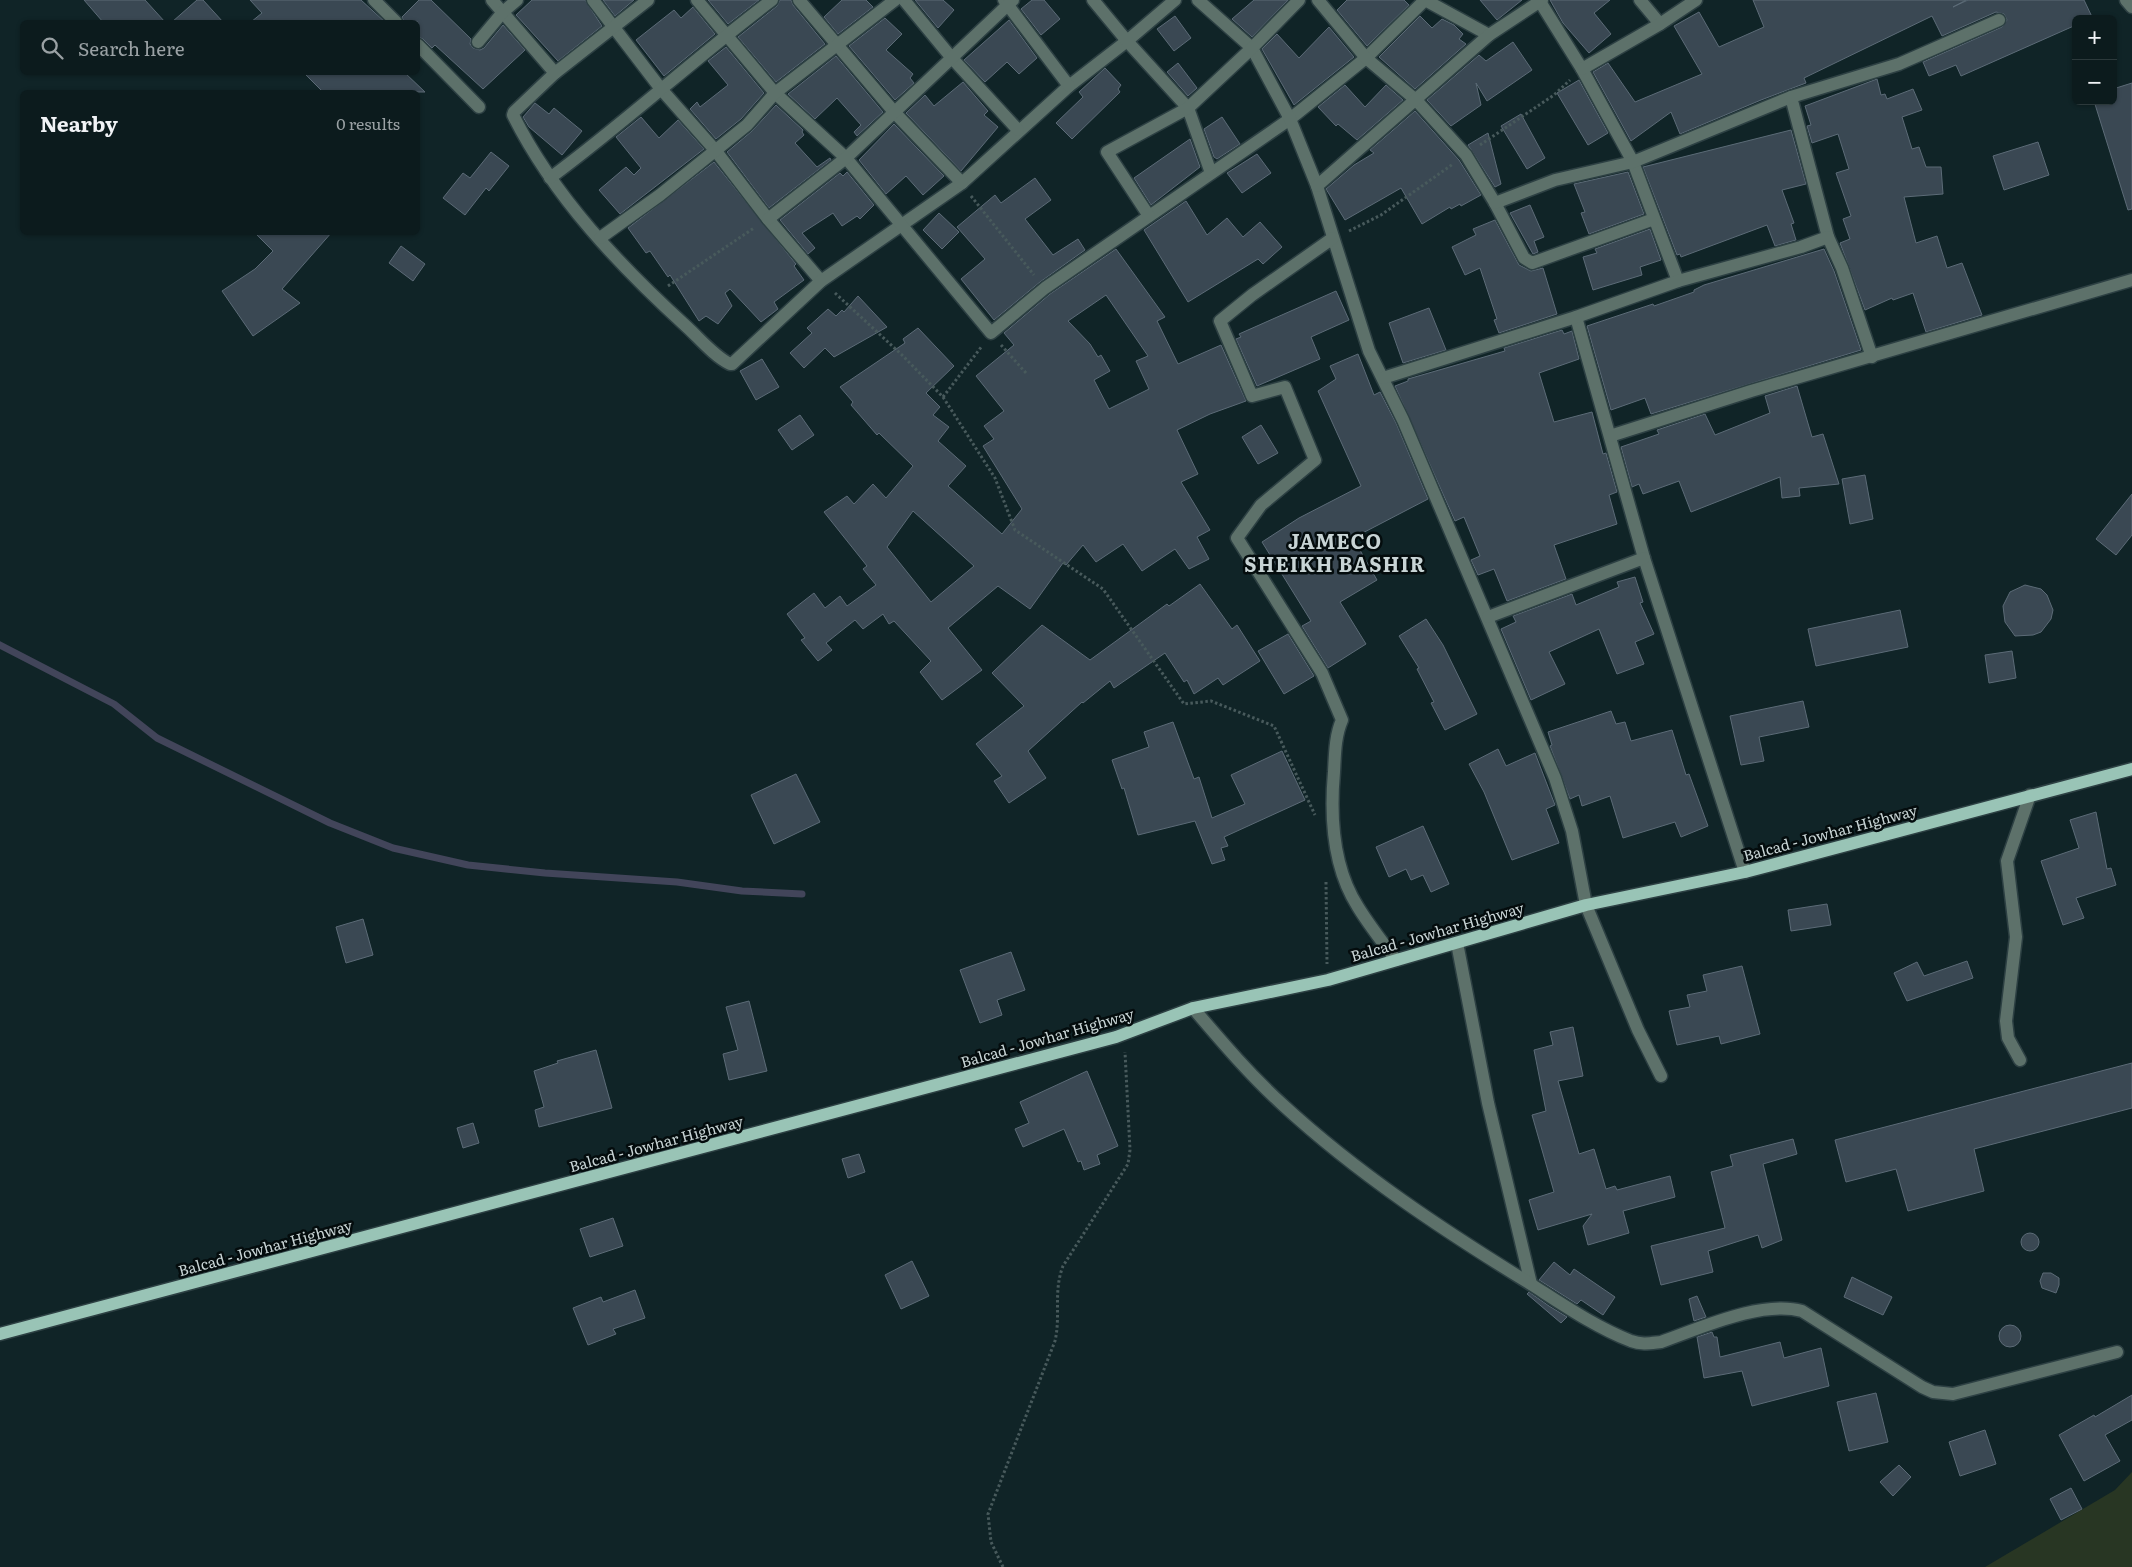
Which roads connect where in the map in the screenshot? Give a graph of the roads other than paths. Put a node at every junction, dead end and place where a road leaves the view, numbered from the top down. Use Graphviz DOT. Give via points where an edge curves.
graph roads {
  1 [pos="374,0"];
  2 [pos="492,0"];
  3 [pos="517,0"];
  4 [pos="592,0"];
  5 [pos="648,0"];
  6 [pos="697,0"];
  7 [pos="772,0"];
  8 [pos="799,0"];
  9 [pos="895,0"];
  10 [pos="904,0"];
  11 [pos="1093,0"];
  12 [pos="1175,0"];
  13 [pos="1198,0"];
  14 [pos="1299,0"];
  15 [pos="1318,0"];
  16 [pos="1540,0"];
  17 [pos="1640,0"];
  18 [pos="1696,0"];
  19 [pos="2126,0"];
  20 [pos="1009,1"];
  21 [pos="2132,7"];
  22 [pos="503,12"];
  23 [pos="394,20"];
  24 [pos="1999,20"];
  25 [pos="1660,24"];
  26 [pos="614,28"];
  27 [pos="726,34"];
  28 [pos="1489,35"];
  29 [pos="1127,41"];
  30 [pos="478,42"];
  31 [pos="837,46"];
  32 [pos="420,47"];
  33 [pos="1252,48"];
  34 [pos="951,57"];
  35 [pos="1366,58"];
  36 [pos="1582,69"];
  37 [pos="556,73"];
  38 [pos="1069,86"];
  39 [pos="661,89"];
  40 [pos="775,93"];
  41 [pos="1791,97"];
  42 [pos="1416,100"];
  43 [pos="479,107"];
  44 [pos="1188,108"];
  45 [pos="895,113"];
  46 [pos="1290,119"];
  47 [pos="1018,130"];
  48 [pos="715,150"];
  49 [pos="846,158"];
  50 [pos="1633,162"];
  51 [pos="1211,173"];
  52 [pos="550,178"];
  53 [pos="962,184"];
  54 [pos="1317,186"];
  55 [pos="1495,203"];
  56 [pos="1149,216"];
  57 [pos="768,219"];
  58 [pos="1654,219"];
  59 [pos="902,225"];
  60 [pos="1828,237"];
  61 [pos="600,238"];
  62 [pos="1333,238"];
  63 [pos="2132,280"];
  64 [pos="821,281"];
  65 [pos="1678,281"];
  66 [pos="1576,317"];
  67 [pos="1872,357"];
  68 [pos="1383,378"];
  69 [pos="1610,436"];
  70 [pos="1644,558"];
  71 [pos="1488,617"];
  72 [pos="2132,769"];
  73 [pos="2030,795"];
  74 [pos="1745,872"];
  75 [pos="1586,905"];
  76 [pos="1457,943"];
  77 [pos="1396,960"];
  78 [pos="1193,1008"];
  79 [pos="2020,1060"];
  80 [pos="1661,1076"];
  81 [pos="1531,1284"];
  82 [pos="0,1334"];
  83 [pos="2117,1352"];
  1 -- 23 [label="street"];
  2 -- 22 [label="street"];
  3 -- 22 [label="street"];
  4 -- 26 [label="street"];
  5 -- 26 [label="street"];
  6 -- 27 [label="street"];
  7 -- 27 [label="street"];
  8 -- 31 [label="street"];
  9 -- 31 [label="street"];
  10 -- 34 [label="street"];
  11 -- 29 [label="street"];
  12 -- 29 [label="street"];
  13 -- 33 [label="street"];
  14 -- 33 [label="street"];
  15 -- 35 [label="street"];
  16 -- 28 [label="street"];
  16 -- 36 [label="street"];
  17 -- 25 [label="street"];
  18 -- 25 [label="street"];
  19 -- 21 [label="street"];
  20 -- 34 [label="street"];
  20 -- 38 [label="street"];
  22 -- 30 [label="street"];
  22 -- 37 [label="street"];
  24 -- 41 [label="street" via="1899,64"];
  25 -- 36 [label="street"];
  26 -- 37 [label="street"];
  26 -- 39 [label="street"];
  27 -- 39 [label="street"];
  27 -- 40 [label="street"];
  28 -- 35 [label="street" via="1425,0"];
  28 -- 42 [label="street"];
  29 -- 38 [label="street"];
  29 -- 44 [label="street"];
  31 -- 40 [label="street"];
  31 -- 45 [label="street"];
  32 -- 43 [label="street"];
  33 -- 44 [label="street"];
  33 -- 46 [label="street"];
  34 -- 45 [label="street"];
  34 -- 47 [label="street"];
  35 -- 42 [label="street"];
  35 -- 46 [label="street"];
  36 -- 50 [label="street"];
  37 -- 52 [label="street" via="513,115"];
  38 -- 47 [label="street"];
  39 -- 48 [label="street"];
  39 -- 52 [label="street"];
  40 -- 48 [label="street" via="747,126"];
  40 -- 49 [label="street"];
  41 -- 50 [label="street"];
  41 -- 60 [label="street"];
  42 -- 54 [label="street"];
  42 -- 55 [label="street" via="1466,155"];
  44 -- 51 [label="street"];
  44 -- 56 [label="street" via="1107,152"];
  45 -- 49 [label="street"];
  45 -- 53 [label="street"];
  46 -- 51 [label="street"];
  46 -- 54 [label="street"];
  47 -- 53 [label="street"];
  48 -- 57 [label="street"];
  48 -- 61 [label="street" via="660,196"];
  49 -- 57 [label="street"];
  49 -- 59 [label="street"];
  50 -- 55 [label="street" via="1556,180"];
  50 -- 58 [label="street"];
  51 -- 56 [label="street"];
  52 -- 61 [label="street"];
  53 -- 59 [label="street"];
  54 -- 62 [label="street"];
  55 -- 58 [label="street" via="1524,258 1532,263"];
  56 -- 59 [label="street" via="1044,288 991,333"];
  57 -- 64 [label="street"];
  58 -- 65 [label="street"];
  59 -- 64 [label="street"];
  60 -- 65 [label="street"];
  60 -- 67 [label="street"];
  61 -- 64 [label="street" via="652,295 724,361 732,364"];
  62 -- 68 [label="street" via="1369,350"];
  62 -- 77 [label="street" via="1220,321 1252,396 1285,387 1315,460 1261,505 1237,538 1322,673 1342,720 1337,731 1332,798 1334,840 1344,876 1357,905"];
  63 -- 67 [label="street"];
  65 -- 66 [label="street"];
  66 -- 68 [label="street"];
  66 -- 69 [label="street"];
  67 -- 69 [label="street"];
  68 -- 71 [label="street"];
  69 -- 70 [label="street"];
  70 -- 71 [label="street"];
  70 -- 74 [label="street"];
  71 -- 75 [label="street" via="1555,778 1572,831"];
  72 -- 73 [label="main road, Balcad - Jowhar Highway"];
  73 -- 74 [label="main road, Balcad - Jowhar Highway"];
  73 -- 79 [label="street" via="2007,861 2016,937 2006,1021 2008,1038"];
  74 -- 75 [label="main road, Balcad - Jowhar Highway"];
  75 -- 76 [label="main road, Balcad - Jowhar Highway"];
  75 -- 80 [label="street" via="1638,1030"];
  76 -- 77 [label="main road, Balcad - Jowhar Highway"];
  76 -- 81 [label="street" via="1488,1103"];
  77 -- 78 [label="main road, Balcad - Jowhar Highway" via="1328,980"];
  78 -- 81 [label="street" via="1249,1073 1285,1107 1381,1185 1463,1243"];
  78 -- 82 [label="main road, Balcad - Jowhar Highway" via="1124,1034"];
  81 -- 83 [label="street" via="1589,1321 1646,1344 1754,1311 1788,1307 1802,1311 1922,1387 1943,1394 1954,1394"];
}
